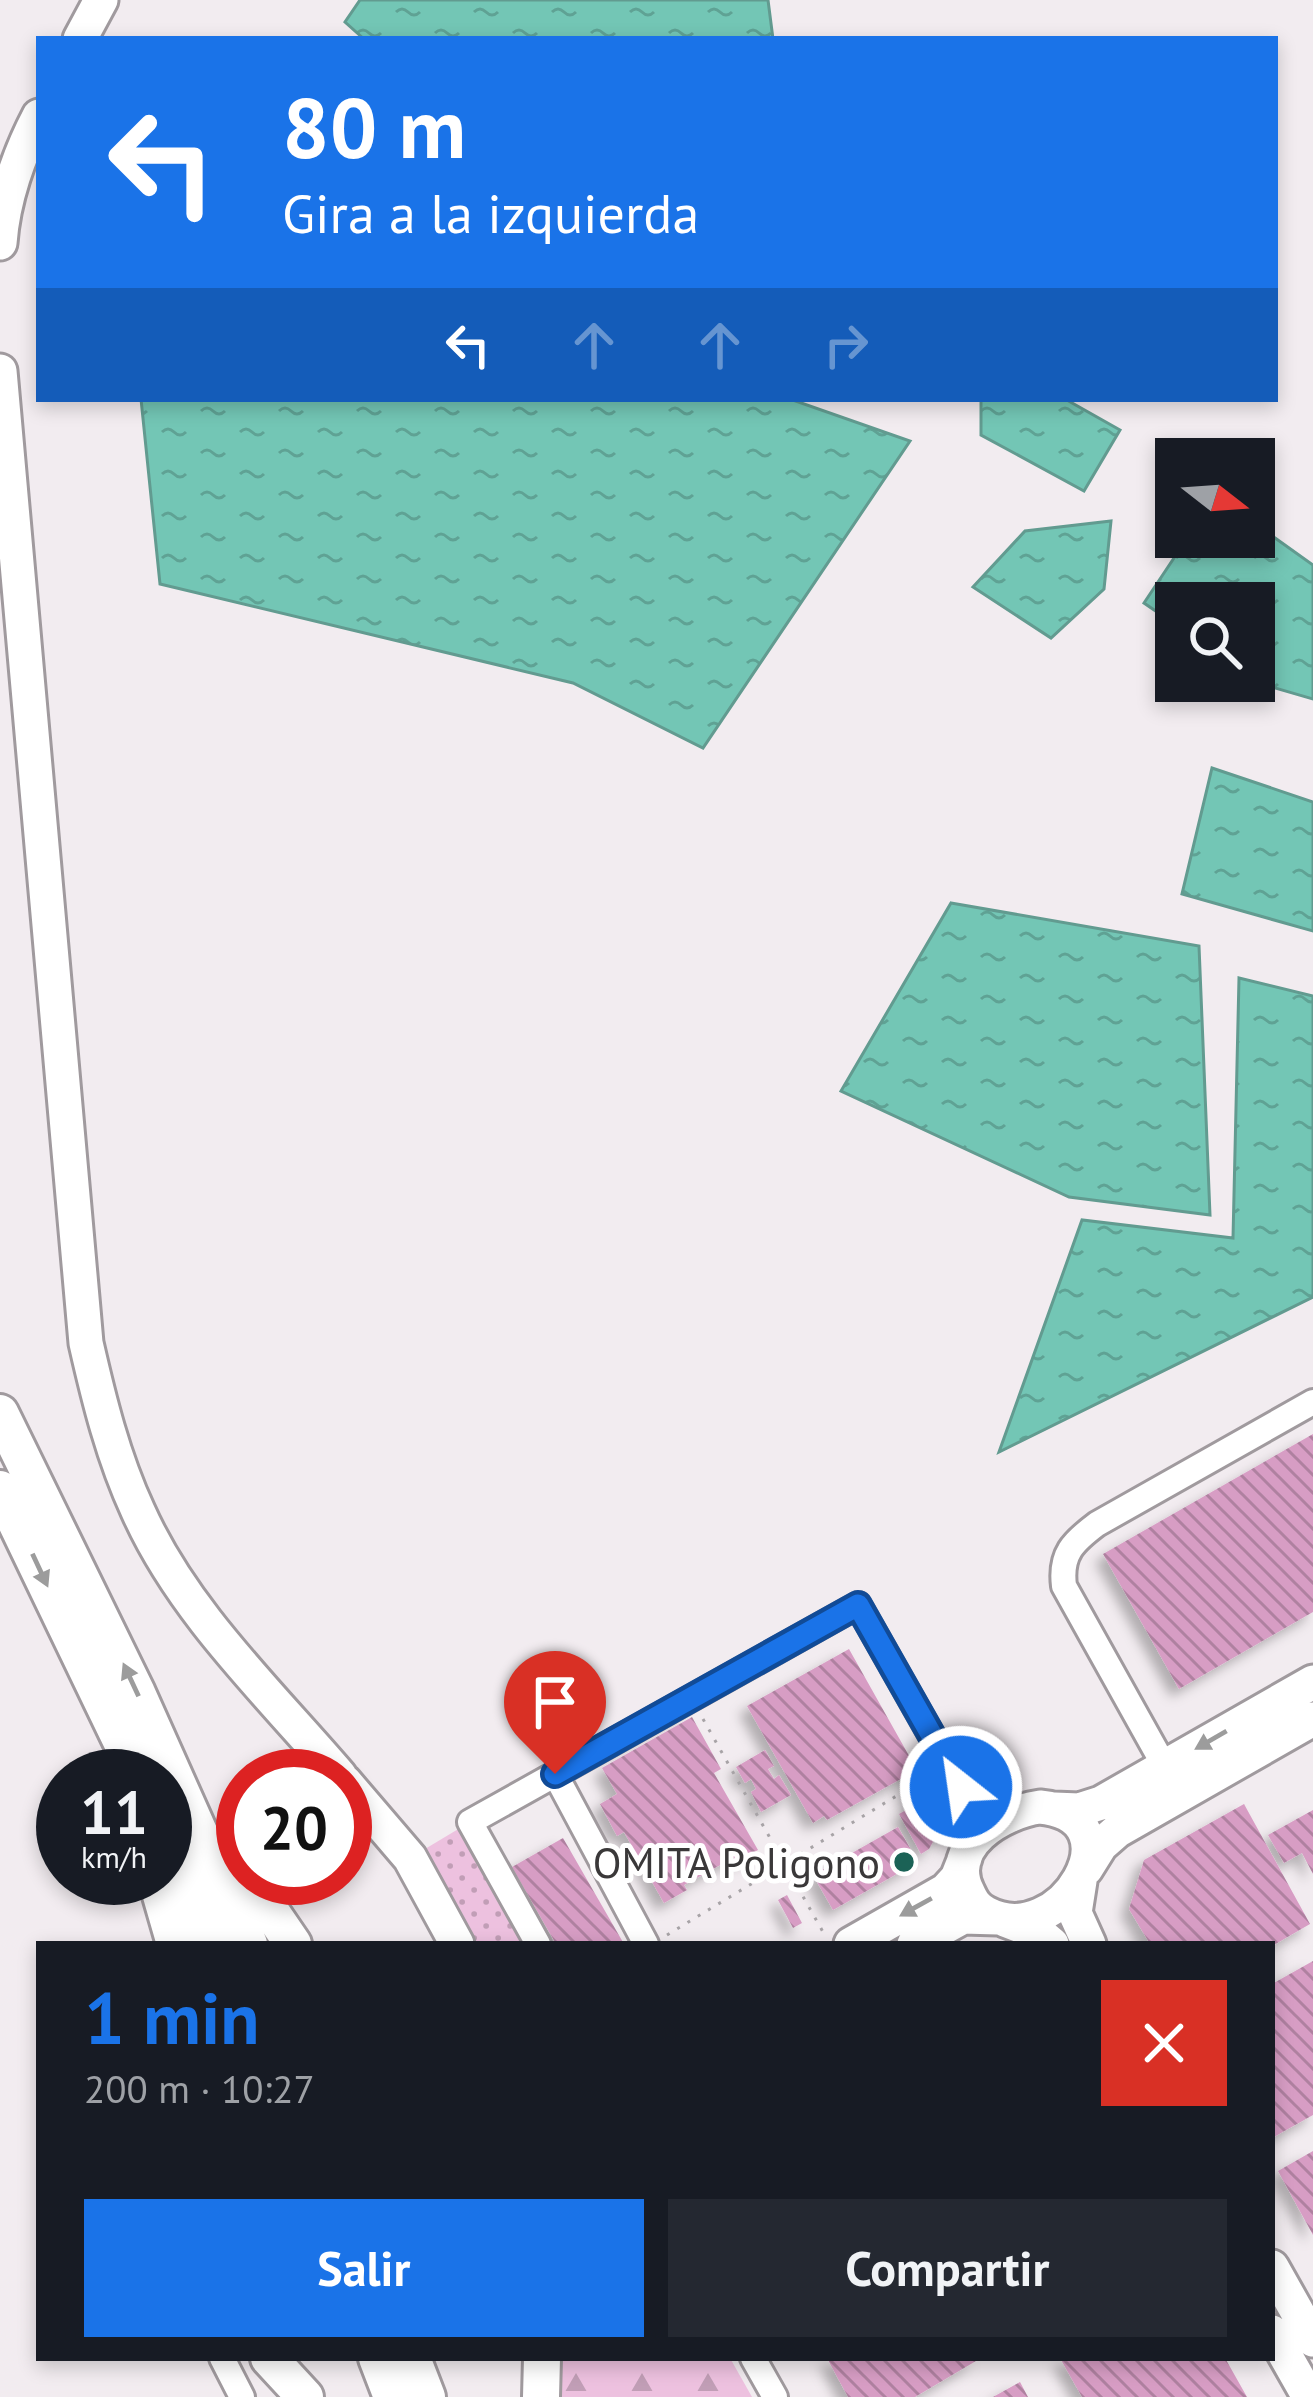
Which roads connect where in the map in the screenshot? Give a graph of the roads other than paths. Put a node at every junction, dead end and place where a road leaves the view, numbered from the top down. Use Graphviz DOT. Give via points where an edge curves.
graph roads {
  1 [pos="100,0"];
  2 [pos="82,36"];
  3 [pos="36,122"];
  4 [pos="0,243"];
  5 [pos="0,370"];
  6 [pos="1313,1402"];
  7 [pos="0,1413"];
  8 [pos="0,1489"];
  9 [pos="79,1652"];
  10 [pos="1313,1682"];
  11 [pos="1313,1719"];
  12 [pos="106,1749"];
  13 [pos="125,1749"];
  14 [pos="162,1749"];
  15 [pos="317,1749"];
  16 [pos="1165,1767"];
  17 [pos="555,1774"];
  18 [pos="192,1798"];
  19 [pos="1054,1808"];
  20 [pos="372,1813"];
  21 [pos="192,1815"];
  22 [pos="216,1821"];
  23 [pos="975,1843"];
  24 [pos="1083,1875"];
  25 [pos="192,1896"];
  26 [pos="164,1905"];
  27 [pos="266,1905"];
  28 [pos="1001,1919"];
  29 [pos="837,1938"];
  30 [pos="174,1941"];
  31 [pos="212,1941"];
  32 [pos="248,1941"];
  33 [pos="291,1941"];
  34 [pos="455,1941"];
  35 [pos="536,1941"];
  36 [pos="652,1941"];
  37 [pos="919,1941"];
  38 [pos="1048,1941"];
  39 [pos="1089,1941"];
  40 [pos="1275,2272"];
  41 [pos="1275,2337"];
  42 [pos="1313,2340"];
  43 [pos="224,2361"];
  44 [pos="233,2361"];
  45 [pos="272,2361"];
  46 [pos="378,2361"];
  47 [pos="413,2361"];
  48 [pos="542,2361"];
  49 [pos="755,2361"];
  50 [pos="244,2397"];
  51 [pos="304,2397"];
  52 [pos="392,2397"];
  53 [pos="427,2397"];
  54 [pos="542,2397"];
  55 [pos="775,2397"];
  56 [pos="1309,2397"];
  1 -- 2 [label="main road"];
  3 -- 4 [label="main road"];
  5 -- 15 [label="main road" via="86,1342 105,1425 173,1575"];
  6 -- 16 [label="street" via="1070,1544 1064,1586"];
  14 -- 7 [label="highway, one-way"];
  8 -- 9 [label="highway, one-way"];
  9 -- 12 [label="highway" via="86,1703"];
  9 -- 13 [label="highway"];
  10 -- 16 [label="main road, one-way"];
  11 -- 24 [label="main road" via="1118,1831"];
  16 -- 19 [label="main road" via="1089,1808"];
  17 -- 23 [label="street" via="858,1605 948,1765"];
  17 -- 35 [label="street" via="470,1822"];
  17 -- 36 [label="street"];
  18 -- 22 [label="highway"];
  19 -- 23 [label="main road" via="1017,1812"];
  19 -- 24 [label="main road" via="1083,1831"];
  20 -- 34 [label="main road" via="410,1858"];
  21 -- 32 [label="highway"];
  23 -- 28 [label="main road" via="964,1884 977,1908"];
  23 -- 29 [label="main road, one-way" via="946,1890"];
  24 -- 28 [label="main road" via="1052,1908"];
  24 -- 39 [label="main road" via="1075,1913"];
  25 -- 31 [label="highway"];
  26 -- 30 [label="highway"];
  27 -- 33 [label="highway"];
  28 -- 37 [label="main road" via="963,1917"];
  28 -- 38 [label="main road"];
  40 -- 42 [label="main road"];
  41 -- 56 [label="main road"];
  43 -- 50 [label="street"];
  44 -- 50 [label="street"];
  45 -- 51 [label="highway"];
  46 -- 52 [label="highway"];
  47 -- 53 [label="highway"];
  48 -- 54 [label="highway"];
  49 -- 55 [label="street"];
}
